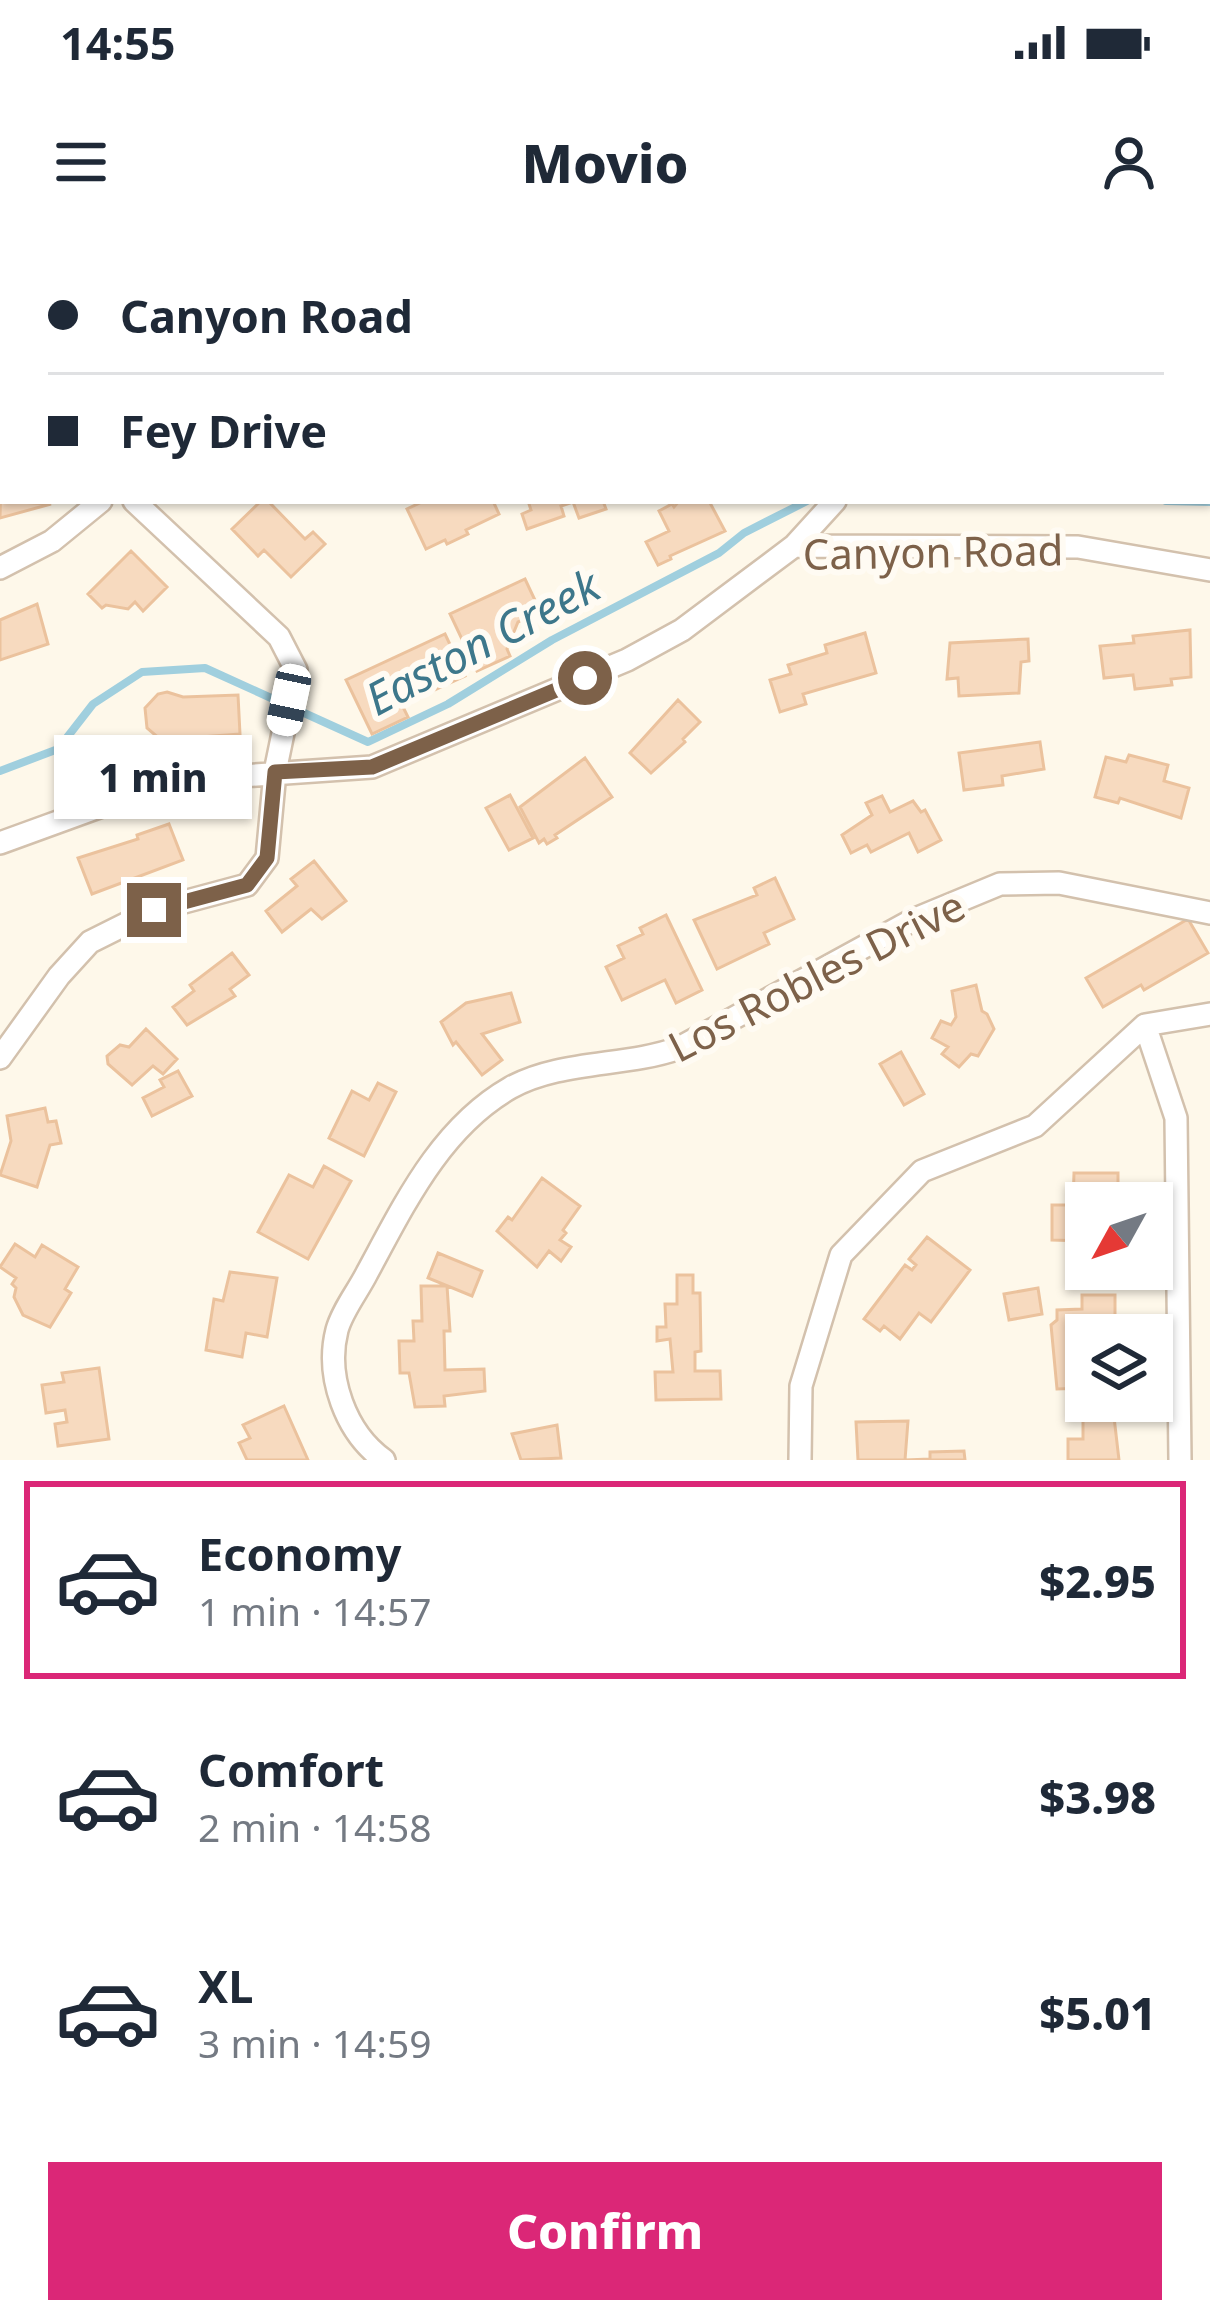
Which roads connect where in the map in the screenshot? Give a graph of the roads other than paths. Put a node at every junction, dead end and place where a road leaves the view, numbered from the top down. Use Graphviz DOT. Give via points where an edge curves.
graph roads {
  1 [pos="97,504"];
  2 [pos="137,504"];
  3 [pos="832,504"];
  4 [pos="794,546"];
  5 [pos="0,568"];
  6 [pos="1210,570"];
  7 [pos="275,772"];
  8 [pos="0,843"];
  9 [pos="1210,913"];
  10 [pos="1210,1014"];
  11 [pos="1145,1025"];
  12 [pos="0,1058"];
  13 [pos="384,1460"];
  14 [pos="800,1460"];
  15 [pos="1180,1460"];
  1 -- 5 [label="street" via="52,541"];
  2 -- 7 [label="street" via="279,637 296,670"];
  3 -- 4 [label="street"];
  4 -- 6 [label="street, Canyon Road" via="1078,547"];
  4 -- 7 [label="street, Canyon Road" via="682,630 627,660 372,767"];
  7 -- 8 [label="street, Canyon Road" via="143,791"];
  7 -- 12 [label="street" via="267,858 247,885 154,910 90,942"];
  9 -- 13 [label="street, Los Robles Drive" via="1059,883 1000,884 913,920 679,1048 512,1087 475,1112 417,1180 338,1328 334,1358 348,1419"];
  10 -- 11 [label="street"];
  11 -- 14 [label="street" via="1035,1126 922,1171 842,1255 801,1386"];
  11 -- 15 [label="street" via="1177,1118"];
}
